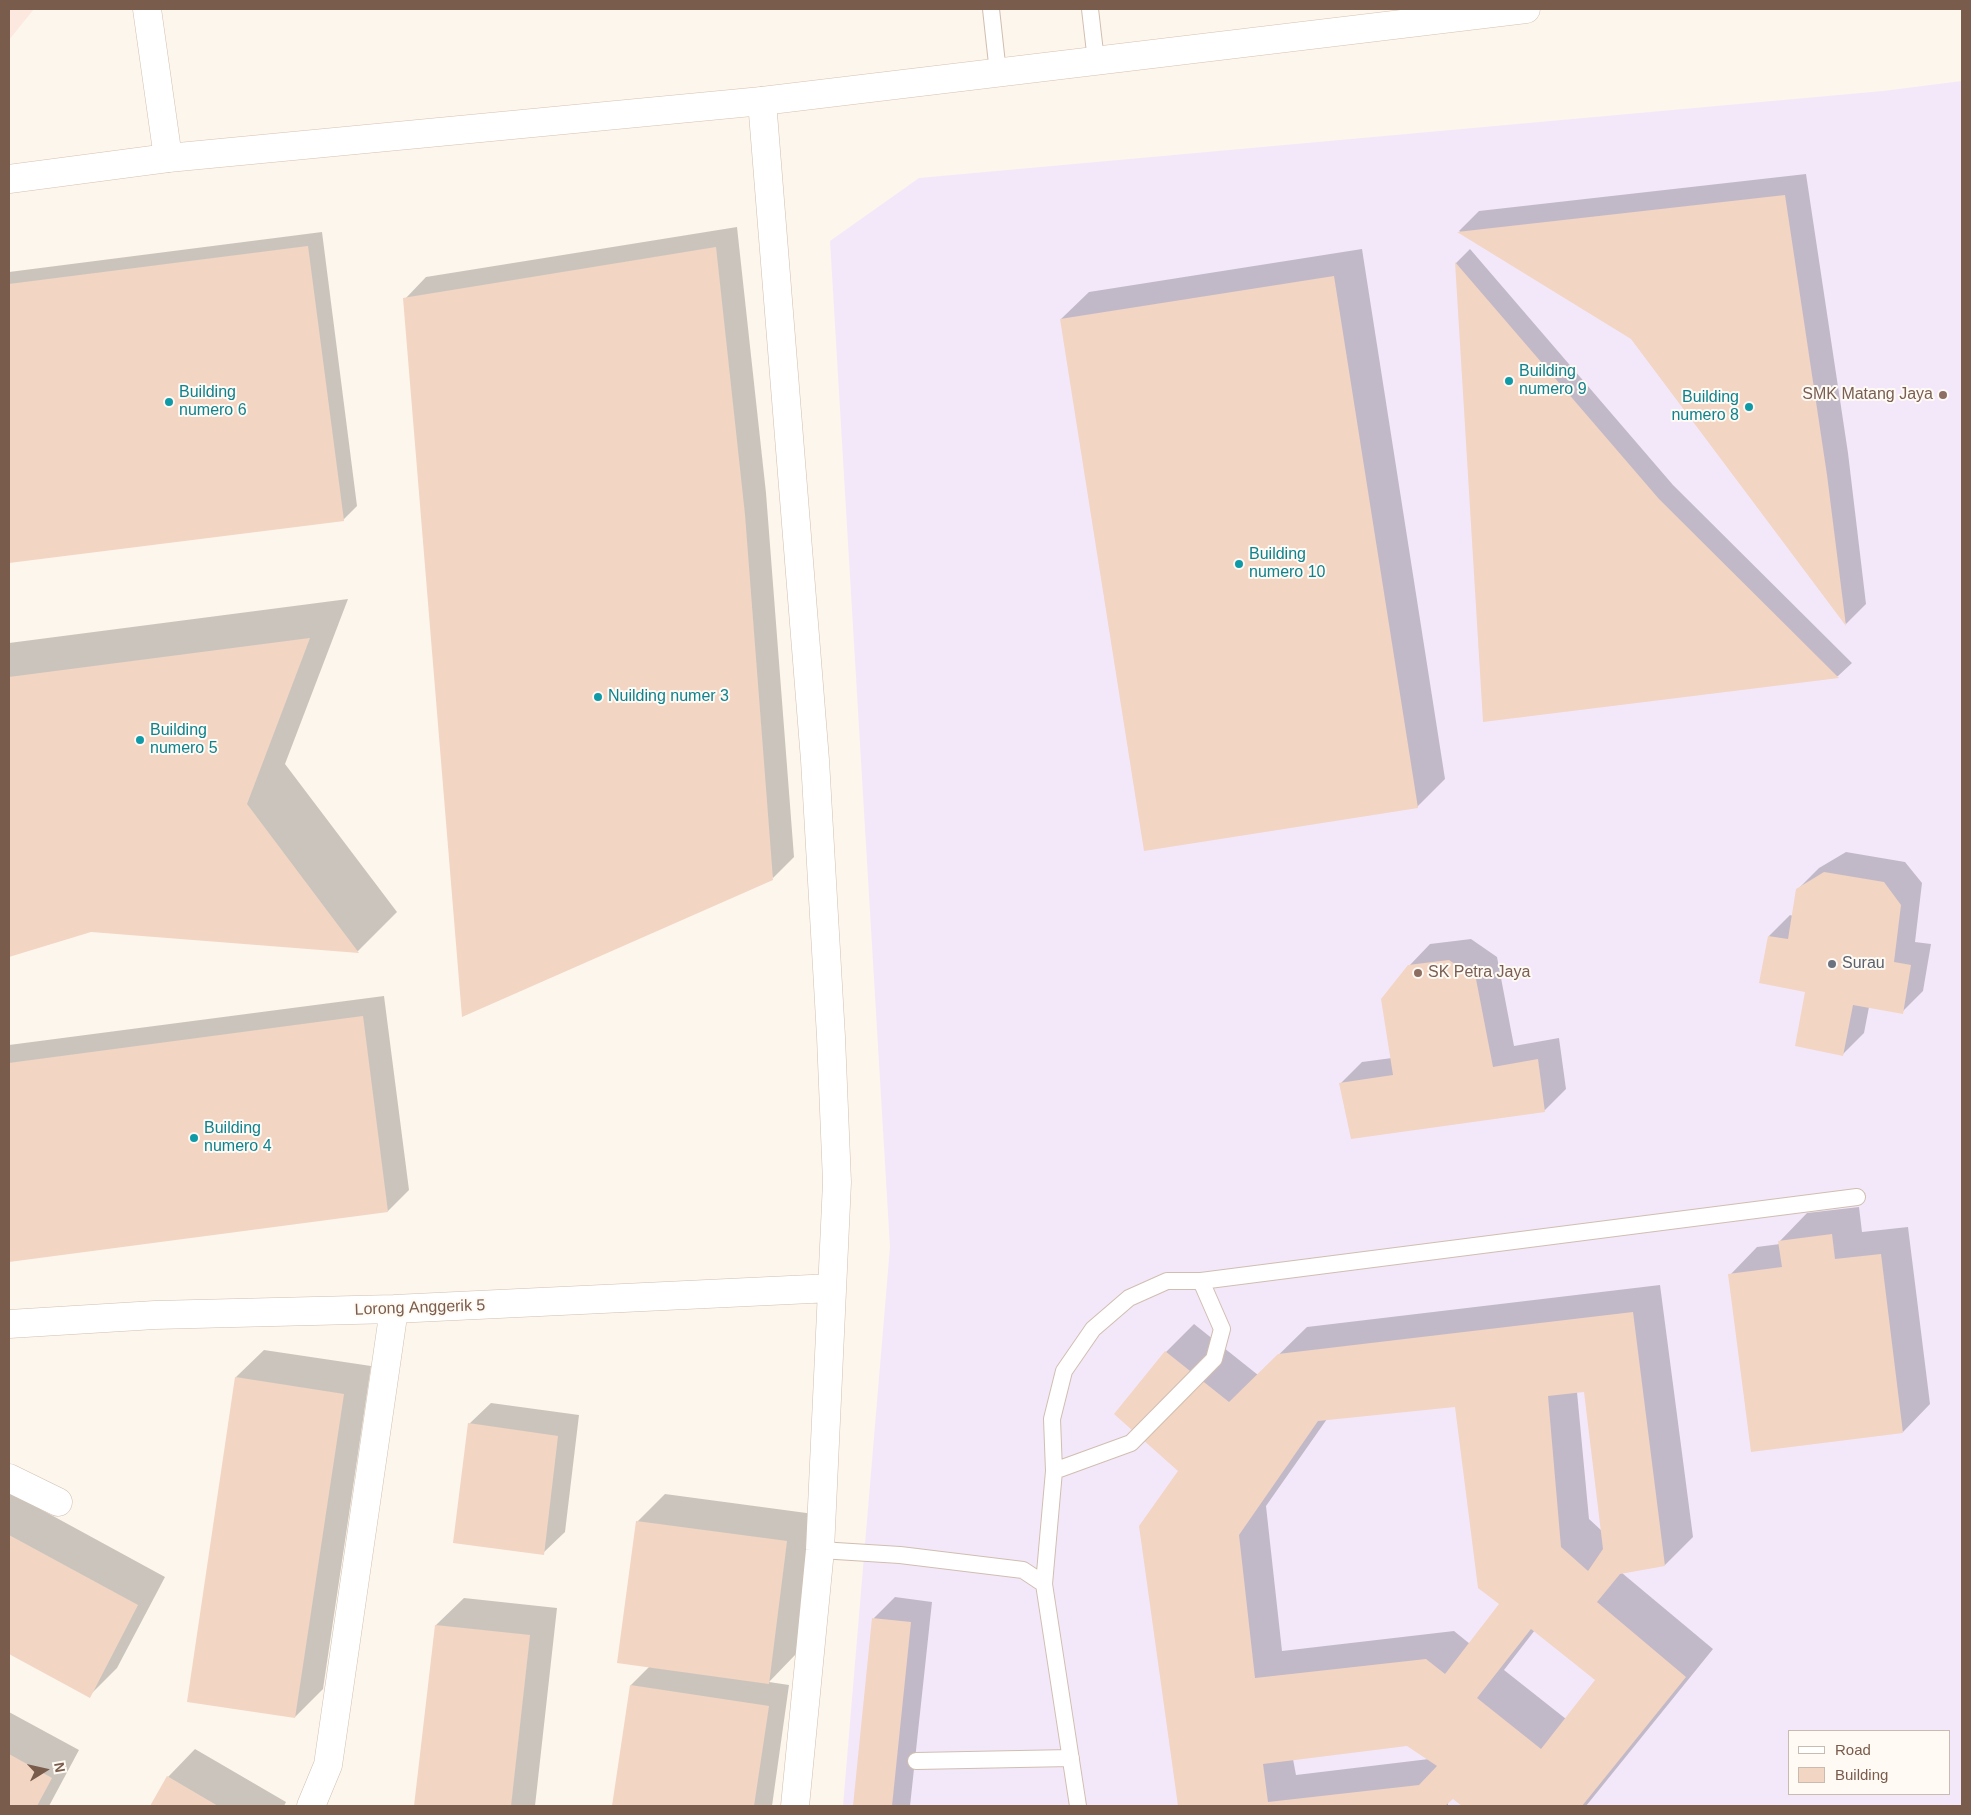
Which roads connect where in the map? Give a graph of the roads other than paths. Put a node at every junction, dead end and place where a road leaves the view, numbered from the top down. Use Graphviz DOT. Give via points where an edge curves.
graph roads {
  1 [pos="147,9"];
  2 [pos="991,9"];
  3 [pos="1090,9"];
  4 [pos="1526,9"];
  5 [pos="1096,61"];
  6 [pos="998,73"];
  7 [pos="762,101"];
  8 [pos="168,158"];
  9 [pos="9,179"];
  10 [pos="1857,1196"];
  11 [pos="1202,1281"];
  12 [pos="832,1288"];
  13 [pos="394,1309"];
  14 [pos="9,1324"];
  15 [pos="1054,1471"];
  16 [pos="9,1478"];
  17 [pos="58,1502"];
  18 [pos="820,1550"];
  19 [pos="1044,1584"];
  20 [pos="1071,1758"];
  21 [pos="916,1761"];
  22 [pos="312,1806"];
  23 [pos="796,1806"];
  24 [pos="1078,1806"];
  1 -- 8 [label="street"];
  2 -- 6 [label="lane"];
  3 -- 5 [label="lane"];
  4 -- 5 [label="street"];
  5 -- 6 [label="street"];
  6 -- 7 [label="street"];
  7 -- 8 [label="street"];
  7 -- 12 [label="street" via="815,760 831,1028 837,1182"];
  8 -- 9 [label="street"];
  10 -- 11 [label="lane"];
  11 -- 15 [label="lane" via="1167,1281 1129,1298 1094,1329 1064,1371 1052,1420"];
  11 -- 15 [label="lane" via="1222,1329 1214,1359 1132,1443"];
  12 -- 13 [label="street, Lorong Anggerik 5"];
  12 -- 18 [label="street"];
  13 -- 14 [label="street, Lorong Anggerik 5" via="155,1315"];
  13 -- 22 [label="street" via="328,1765"];
  15 -- 19 [label="lane"];
  16 -- 17 [label="street"];
  18 -- 19 [label="lane" via="900,1555 1024,1570"];
  18 -- 23 [label="street"];
  19 -- 20 [label="lane"];
  20 -- 21 [label="lane"];
  20 -- 24 [label="lane"];
}
